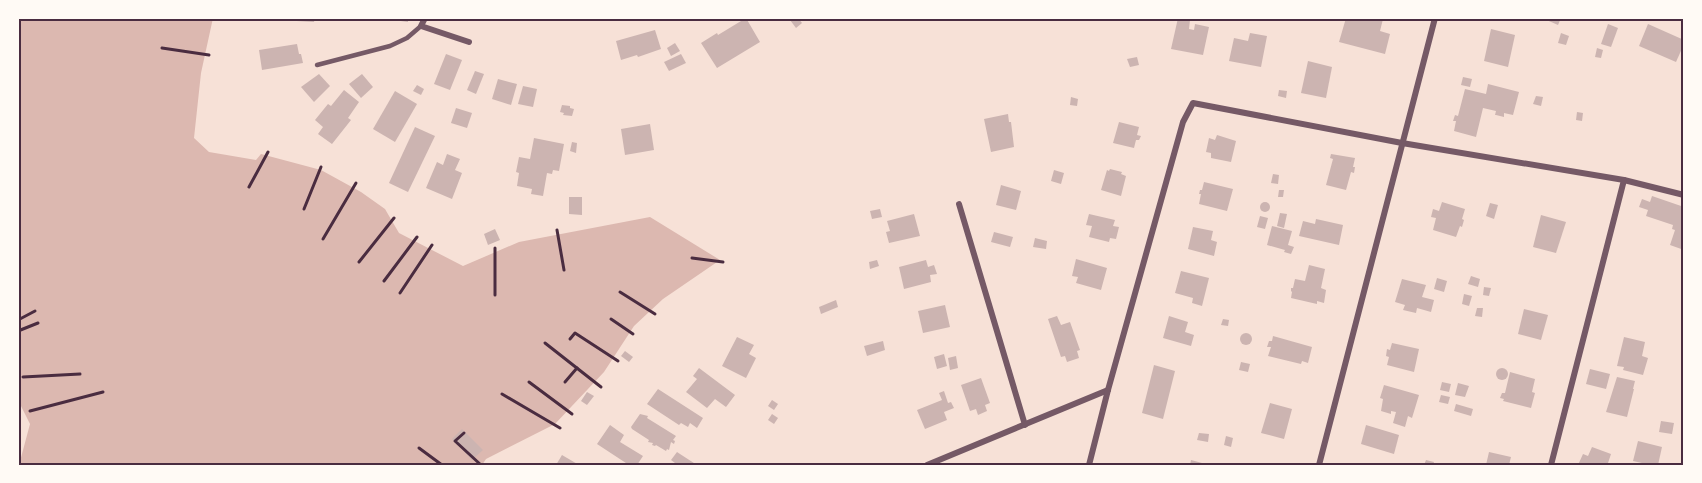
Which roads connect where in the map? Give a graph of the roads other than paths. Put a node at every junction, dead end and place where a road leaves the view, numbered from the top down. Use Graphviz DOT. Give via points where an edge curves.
graph roads {
  1 [pos="425,18"];
  2 [pos="1435,18"];
  3 [pos="421,26"];
  4 [pos="469,42"];
  5 [pos="316,65"];
  6 [pos="1402,143"];
  7 [pos="1624,180"];
  8 [pos="1684,195"];
  9 [pos="959,204"];
  10 [pos="1108,390"];
  11 [pos="1025,425"];
  12 [pos="927,465"];
  13 [pos="1089,465"];
  14 [pos="1319,465"];
  15 [pos="1551,465"];
  1 -- 3 [label="street"];
  2 -- 6 [label="street"];
  3 -- 4 [label="street"];
  3 -- 5 [label="lane" via="390,46"];
  6 -- 7 [label="street"];
  6 -- 10 [label="street" via="1193,103 1183,122"];
  6 -- 14 [label="street"];
  7 -- 8 [label="street"];
  7 -- 15 [label="street"];
  9 -- 11 [label="street"];
  10 -- 11 [label="street"];
  10 -- 13 [label="street"];
  11 -- 12 [label="street"];
}
